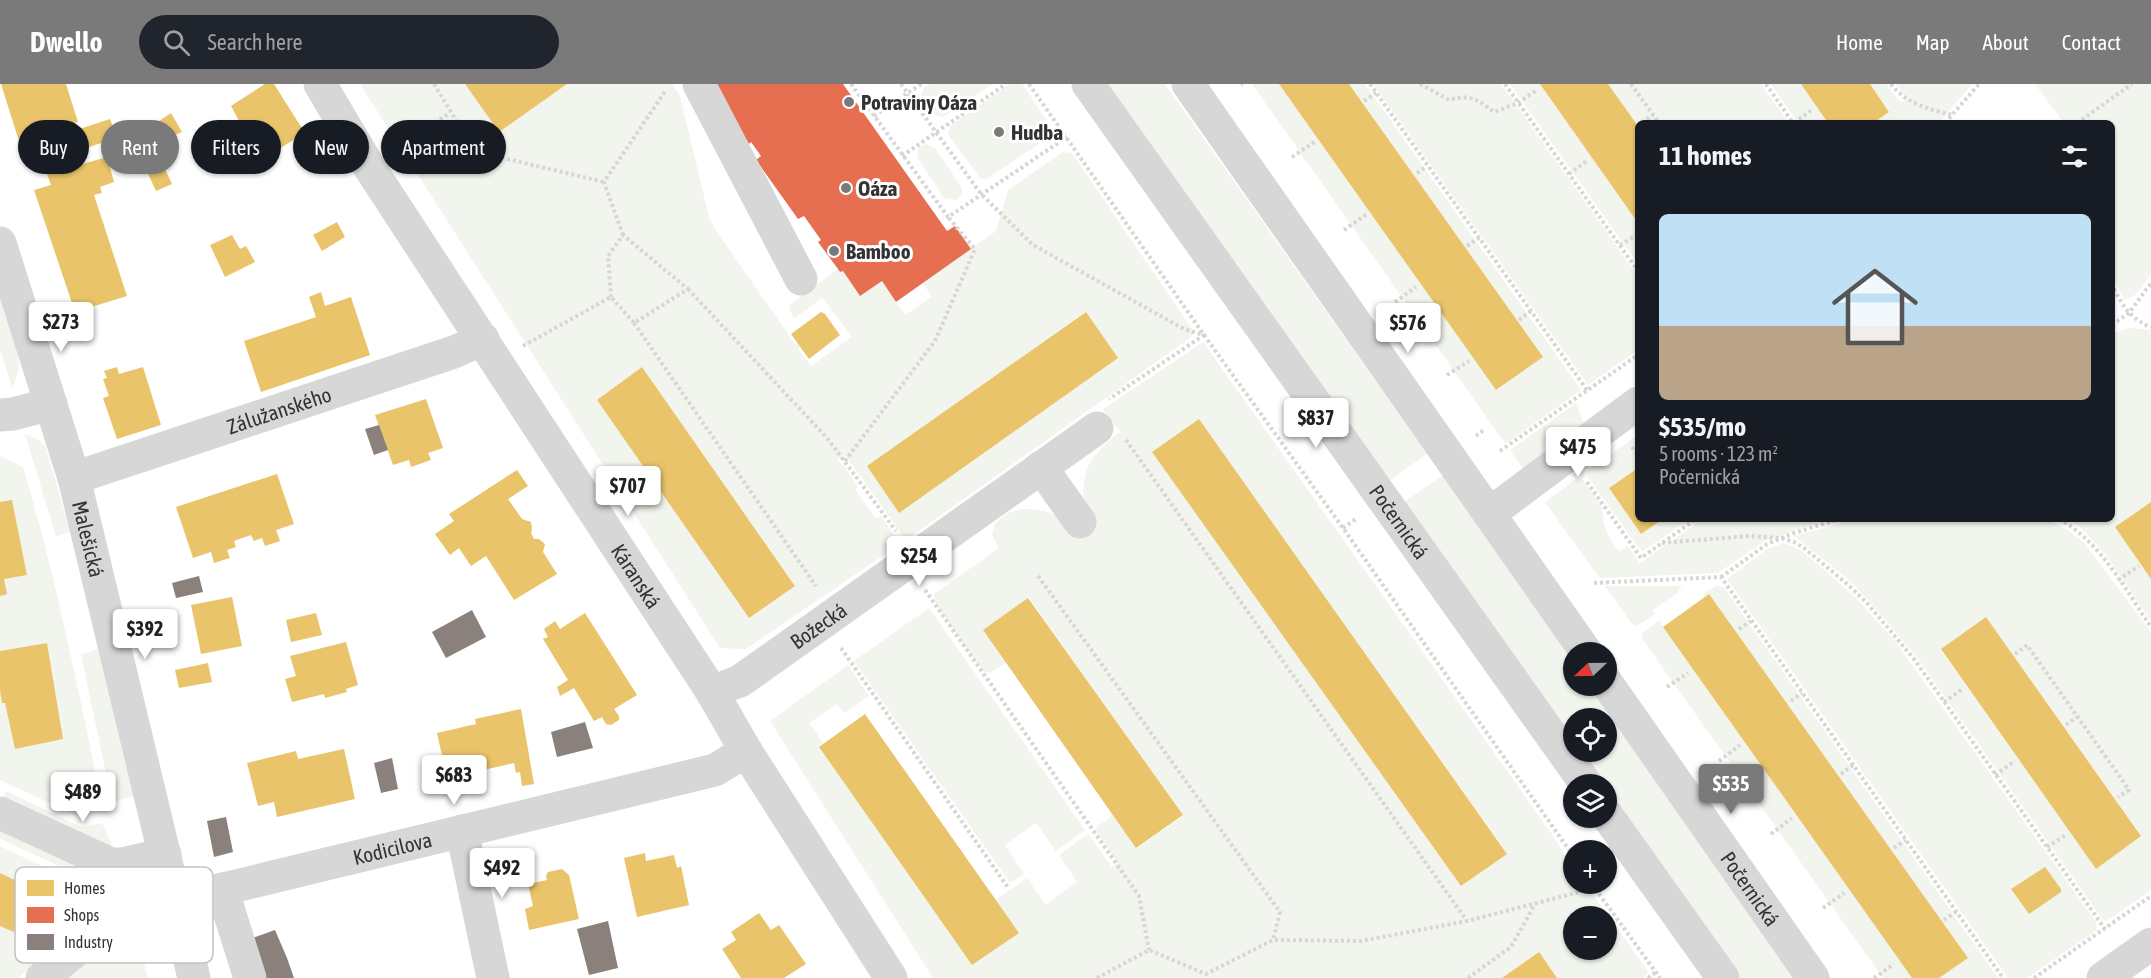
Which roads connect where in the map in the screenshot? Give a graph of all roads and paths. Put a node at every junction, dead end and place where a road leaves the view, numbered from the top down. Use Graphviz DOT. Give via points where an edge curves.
graph roads {
  1 [pos="320,84"];
  2 [pos="434,84"];
  3 [pos="670,84"];
  4 [pos="699,84"];
  5 [pos="851,84"];
  6 [pos="901,84"];
  7 [pos="921,84"];
  8 [pos="1006,84"];
  9 [pos="1029,84"];
  10 [pos="1088,84"];
  11 [pos="1188,84"];
  12 [pos="1370,84"];
  13 [pos="1420,84"];
  14 [pos="1505,84"];
  15 [pos="1631,84"];
  16 [pos="1766,84"];
  17 [pos="1891,84"];
  18 [pos="1979,84"];
  19 [pos="2132,84"];
  20 [pos="1537,90"];
  21 [pos="908,93"];
  22 [pos="1376,93"];
  23 [pos="1364,101"];
  24 [pos="1518,103"];
  25 [pos="1812,110"];
  26 [pos="450,113"];
  27 [pos="1653,115"];
  28 [pos="1952,115"];
  29 [pos="874,116"];
  30 [pos="341,120"];
  31 [pos="1646,120"];
  32 [pos="1657,120"];
  33 [pos="1792,120"];
  34 [pos="1798,120"];
  35 [pos="1948,120"];
  36 [pos="2081,120"];
  37 [pos="936,132"];
  38 [pos="1067,137"];
  39 [pos="1316,141"];
  40 [pos="902,156"];
  41 [pos="1292,157"];
  42 [pos="1587,161"];
  43 [pos="369,164"];
  44 [pos="1427,166"];
  45 [pos="369,167"];
  46 [pos="1417,173"];
  47 [pos="1569,174"];
  48 [pos="604,182"];
  49 [pos="981,194"];
  50 [pos="1367,214"];
  51 [pos="948,217"];
  52 [pos="1344,230"];
  53 [pos="623,235"];
  54 [pos="1635,236"];
  55 [pos="1479,238"];
  56 [pos="0,243"];
  57 [pos="1620,245"];
  58 [pos="1467,246"];
  59 [pos="1635,267"];
  60 [pos="801,279"];
  61 [pos="2151,283"];
  62 [pos="1416,287"];
  63 [pos="688,289"];
  64 [pos="2115,290"];
  65 [pos="611,297"];
  66 [pos="1395,302"];
  67 [pos="1531,312"];
  68 [pos="2129,313"];
  69 [pos="1519,320"];
  70 [pos="634,323"];
  71 [pos="2115,324"];
  72 [pos="2151,327"];
  73 [pos="1204,335"];
  74 [pos="483,339"];
  75 [pos="520,348"];
  76 [pos="1635,357"];
  77 [pos="1469,361"];
  78 [pos="1447,375"];
  79 [pos="1587,390"];
  80 [pos="51,404"];
  81 [pos="1635,405"];
  82 [pos="0,415"];
  83 [pos="1108,430"];
  84 [pos="1500,452"];
  85 [pos="845,461"];
  86 [pos="1041,467"];
  87 [pos="74,478"];
  88 [pos="1586,481"];
  89 [pos="1489,513"];
  90 [pos="1080,522"];
  91 [pos="1687,522"];
  92 [pos="1831,522"];
  93 [pos="2064,522"];
  94 [pos="1782,538"];
  95 [pos="1662,543"];
  96 [pos="911,561"];
  97 [pos="2139,566"];
  98 [pos="1038,576"];
  99 [pos="1720,577"];
  100 [pos="2118,580"];
  101 [pos="1594,583"];
  102 [pos="830,618"];
  103 [pos="1751,621"];
  104 [pos="2151,627"];
  105 [pos="1739,629"];
  106 [pos="1579,642"];
  107 [pos="2015,654"];
  108 [pos="1688,673"];
  109 [pos="1667,687"];
  110 [pos="1964,688"];
  111 [pos="712,692"];
  112 [pos="1802,693"];
  113 [pos="1616,696"];
  114 [pos="1791,701"];
  115 [pos="1944,702"];
  116 [pos="2078,717"];
  117 [pos="2066,725"];
  118 [pos="1740,745"];
  119 [pos="746,751"];
  120 [pos="1719,761"];
  121 [pos="2015,761"];
  122 [pos="1853,765"];
  123 [pos="1579,774"];
  124 [pos="1841,774"];
  125 [pos="1995,775"];
  126 [pos="2118,797"];
  127 [pos="0,813"];
  128 [pos="1792,818"];
  129 [pos="1616,828"];
  130 [pos="462,831"];
  131 [pos="1771,834"];
  132 [pos="2067,834"];
  133 [pos="1906,840"];
  134 [pos="1563,841"];
  135 [pos="2047,847"];
  136 [pos="1894,848"];
  137 [pos="165,854"];
  138 [pos="168,867"];
  139 [pos="222,889"];
  140 [pos="1009,889"];
  141 [pos="213,891"];
  142 [pos="1844,893"];
  143 [pos="1572,894"];
  144 [pos="1599,894"];
  145 [pos="2151,896"];
  146 [pos="1535,904"];
  147 [pos="1823,908"];
  148 [pos="1956,912"];
  149 [pos="1944,920"];
  150 [pos="1467,921"];
  151 [pos="2105,929"];
  152 [pos="1273,940"];
  153 [pos="2151,944"];
  154 [pos="1149,950"];
  155 [pos="60,963"];
  156 [pos="191,963"];
  157 [pos="1894,964"];
  158 [pos="1656,972"];
  159 [pos="1208,976"];
  160 [pos="42,978"];
  161 [pos="194,978"];
  162 [pos="250,978"];
  163 [pos="493,978"];
  164 [pos="891,978"];
  165 [pos="1097,978"];
  166 [pos="1468,978"];
  167 [pos="1648,978"];
  168 [pos="1660,978"];
  169 [pos="1723,978"];
  170 [pos="1813,978"];
  171 [pos="1874,978"];
  172 [pos="2003,978"];
  173 [pos="2034,978"];
  174 [pos="2103,978"];
  1 -- 30 [label="street, Káranská"];
  2 -- 26 [label="path"];
  3 -- 48 [label="path"];
  4 -- 60 [label="street"];
  5 -- 29 [label="path"];
  6 -- 21 [label="path"];
  7 -- 21 [label="path"];
  8 -- 37 [label="path"];
  9 -- 38 [label="path"];
  10 -- 123 [label="street, Počernická"];
  11 -- 89 [label="street"];
  12 -- 22 [label="path"];
  13 -- 24 [label="path" via="1449,100 1463,96 1494,112"];
  14 -- 24 [label="path"];
  15 -- 27 [label="path"];
  16 -- 33 [label="path"];
  17 -- 28 [label="path" via="1899,95"];
  18 -- 28 [label="path"];
  19 -- 36 [label="path"];
  20 -- 24 [label="path"];
  21 -- 29 [label="path"];
  21 -- 37 [label="path"];
  22 -- 23 [label="path"];
  22 -- 44 [label="path"];
  24 -- 47 [label="path"];
  25 -- 34 [label="path"];
  26 -- 43 [label="path"];
  26 -- 48 [label="path" via="462,130 499,157"];
  27 -- 31 [label="path"];
  27 -- 32 [label="path"];
  28 -- 35 [label="path"];
  29 -- 40 [label="path"];
  37 -- 40 [label="path"];
  37 -- 49 [label="path"];
  38 -- 49 [label="path"];
  38 -- 73 [label="path"];
  39 -- 41 [label="path"];
  40 -- 51 [label="path"];
  42 -- 47 [label="path"];
  44 -- 46 [label="path"];
  44 -- 55 [label="path"];
  45 -- 74 [label="street, Káranská"];
  47 -- 57 [label="path"];
  48 -- 53 [label="path"];
  49 -- 51 [label="path"];
  49 -- 73 [label="path" via="1033,245 1184,329"];
  50 -- 52 [label="path"];
  51 -- 85 [label="path" via="975,249 935,341"];
  53 -- 63 [label="path"];
  53 -- 65 [label="path" via="608,256"];
  54 -- 57 [label="path"];
  55 -- 58 [label="path"];
  55 -- 67 [label="path"];
  56 -- 80 [label="street, Malešická"];
  57 -- 59 [label="path"];
  61 -- 68 [label="path"];
  62 -- 66 [label="path"];
  63 -- 70 [label="path"];
  63 -- 85 [label="path"];
  64 -- 68 [label="path"];
  65 -- 70 [label="path"];
  65 -- 75 [label="path"];
  67 -- 69 [label="path"];
  67 -- 79 [label="path"];
  68 -- 71 [label="path"];
  68 -- 72 [label="path"];
  70 -- 102 [label="path"];
  73 -- 83 [label="path" via="1100,405"];
  73 -- 134 [label="path"];
  74 -- 87 [label="street, Zálužanského"];
  74 -- 111 [label="street, Káranská"];
  76 -- 79 [label="path"];
  77 -- 78 [label="path"];
  79 -- 84 [label="path"];
  80 -- 82 [label="street"];
  80 -- 87 [label="street, Malešická"];
  81 -- 89 [label="street"];
  83 -- 86 [label="street, Božecká"];
  83 -- 150 [label="path"];
  85 -- 96 [label="path"];
  86 -- 90 [label="street"];
  86 -- 96 [label="street, Božecká"];
  87 -- 137 [label="street, Malešická"];
  88 -- 95 [label="path" via="1641,558"];
  89 -- 106 [label="street"];
  91 -- 95 [label="path"];
  92 -- 94 [label="path"];
  93 -- 100 [label="path" via="2092,545"];
  94 -- 95 [label="path" via="1740,536"];
  94 -- 99 [label="path"];
  94 -- 115 [label="path" via="1804,548 1866,603 1914,658"];
  96 -- 102 [label="street, Božecká"];
  96 -- 154 [label="path" via="1139,897"];
  97 -- 100 [label="path"];
  98 -- 152 [label="path" via="1280,912"];
  99 -- 101 [label="path"];
  99 -- 103 [label="path"];
  100 -- 104 [label="path"];
  102 -- 111 [label="street, Božecká" via="740,681"];
  102 -- 140 [label="path"];
  103 -- 105 [label="path"];
  103 -- 112 [label="path"];
  107 -- 116 [label="path" via="2027,645"];
  108 -- 109 [label="path"];
  110 -- 115 [label="path"];
  111 -- 119 [label="street, Káranská"];
  112 -- 114 [label="path"];
  112 -- 122 [label="path"];
  113 -- 170 [label="street, Počernická"];
  115 -- 125 [label="path"];
  116 -- 117 [label="path"];
  116 -- 126 [label="path" via="2129,790"];
  118 -- 120 [label="path"];
  119 -- 130 [label="street, Kodicilova" via="715,770"];
  119 -- 164 [label="street, Káranská"];
  121 -- 125 [label="path"];
  122 -- 124 [label="path"];
  122 -- 133 [label="path"];
  125 -- 135 [label="path"];
  127 -- 137 [label="street" via="111,864"];
  128 -- 131 [label="path"];
  129 -- 169 [label="street"];
  130 -- 139 [label="street, Kodicilova"];
  130 -- 163 [label="street"];
  132 -- 135 [label="path"];
  133 -- 136 [label="path"];
  133 -- 148 [label="path"];
  135 -- 151 [label="path"];
  137 -- 138 [label="street, Malešická"];
  139 -- 141 [label="street, Kodicilova"];
  139 -- 162 [label="street"];
  142 -- 147 [label="path"];
  143 -- 146 [label="path"];
  144 -- 158 [label="path"];
  145 -- 151 [label="path"];
  146 -- 150 [label="path"];
  146 -- 166 [label="path" via="1511,947"];
  148 -- 149 [label="path"];
  148 -- 172 [label="path"];
  150 -- 152 [label="path" via="1361,941"];
  151 -- 173 [label="path"];
  152 -- 159 [label="path"];
  153 -- 174 [label="street"];
  154 -- 159 [label="path"];
  154 -- 165 [label="path"];
  155 -- 160 [label="street, Kodicilova"];
  156 -- 161 [label="street, Malešická"];
  157 -- 171 [label="path"];
  158 -- 167 [label="path"];
  158 -- 168 [label="path"];
}
